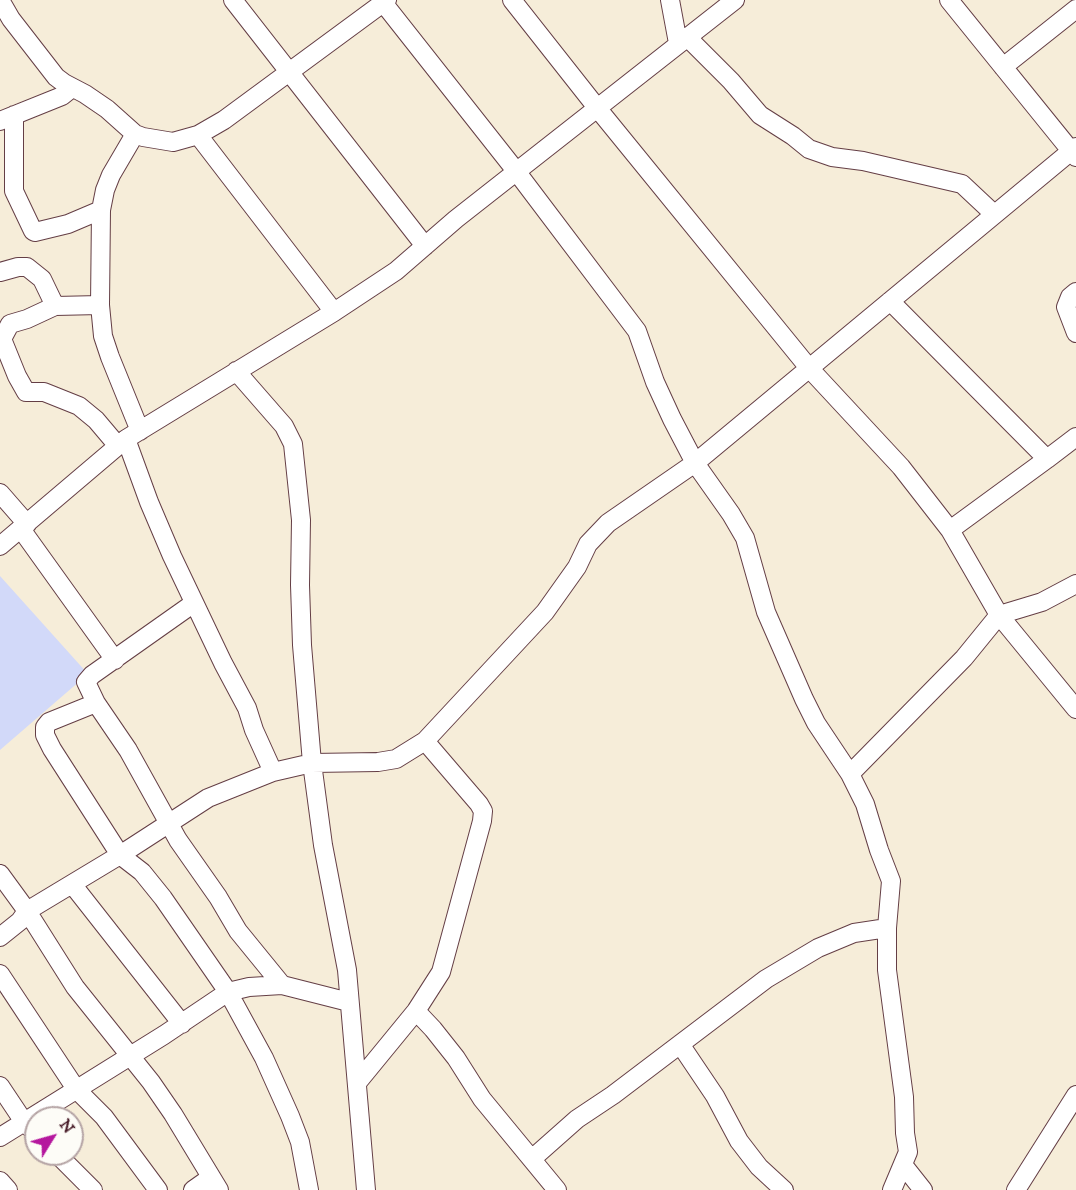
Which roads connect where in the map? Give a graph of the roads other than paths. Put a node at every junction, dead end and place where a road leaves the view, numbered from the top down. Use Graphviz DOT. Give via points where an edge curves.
graph roads {
  1 [pos="0,0"];
  2 [pos="233,0"];
  3 [pos="513,0"];
  4 [pos="670,0"];
  5 [pos="735,0"];
  6 [pos="949,0"];
  7 [pos="384,1"];
  8 [pos="1076,9"];
  9 [pos="683,40"];
  10 [pos="1003,67"];
  11 [pos="289,72"];
  12 [pos="72,88"];
  13 [pos="598,109"];
  14 [pos="7,118"];
  15 [pos="135,134"];
  16 [pos="198,135"];
  17 [pos="1074,152"];
  18 [pos="516,171"];
  19 [pos="7,193"];
  20 [pos="101,210"];
  21 [pos="994,214"];
  22 [pos="425,246"];
  23 [pos="0,272"];
  24 [pos="1076,292"];
  25 [pos="890,301"];
  26 [pos="100,305"];
  27 [pos="55,306"];
  28 [pos="334,312"];
  29 [pos="1076,333"];
  30 [pos="1,339"];
  31 [pos="809,368"];
  32 [pos="236,371"];
  33 [pos="1076,437"];
  34 [pos="128,439"];
  35 [pos="1047,459"];
  36 [pos="695,463"];
  37 [pos="0,493"];
  38 [pos="24,527"];
  39 [pos="950,530"];
  40 [pos="0,546"];
  41 [pos="1076,584"];
  42 [pos="194,603"];
  43 [pos="999,615"];
  44 [pos="114,660"];
  45 [pos="96,703"];
  46 [pos="1076,709"];
  47 [pos="424,741"];
  48 [pos="312,763"];
  49 [pos="273,772"];
  50 [pos="850,774"];
  51 [pos="168,822"];
  52 [pos="120,855"];
  53 [pos="0,874"];
  54 [pos="72,884"];
  55 [pos="27,911"];
  56 [pos="887,928"];
  57 [pos="0,937"];
  58 [pos="0,974"];
  59 [pos="282,985"];
  60 [pos="228,992"];
  61 [pos="349,1002"];
  62 [pos="416,1011"];
  63 [pos="182,1023"];
  64 [pos="680,1044"];
  65 [pos="131,1055"];
  66 [pos="357,1083"];
  67 [pos="0,1086"];
  68 [pos="76,1089"];
  69 [pos="1076,1095"];
  70 [pos="55,1106"];
  71 [pos="24,1119"];
  72 [pos="24,1129"];
  73 [pos="0,1137"];
  74 [pos="533,1158"];
  75 [pos="69,1166"];
  76 [pos="904,1166"];
  77 [pos="0,1181"];
  78 [pos="214,1184"];
  79 [pos="8,1190"];
  80 [pos="93,1190"];
  81 [pos="158,1190"];
  82 [pos="193,1190"];
  83 [pos="309,1190"];
  84 [pos="366,1190"];
  85 [pos="557,1190"];
  86 [pos="784,1190"];
  87 [pos="892,1190"];
  88 [pos="923,1190"];
  89 [pos="1016,1190"];
  1 -- 12 [label="street" via="56,76"];
  2 -- 11 [label="street"];
  3 -- 13 [label="street"];
  4 -- 9 [label="street"];
  5 -- 9 [label="street"];
  6 -- 10 [label="street"];
  7 -- 11 [label="street"];
  7 -- 18 [label="street"];
  8 -- 10 [label="street"];
  9 -- 13 [label="street"];
  9 -- 21 [label="street" via="731,81 760,115 809,149 962,184"];
  10 -- 17 [label="street"];
  11 -- 16 [label="street"];
  11 -- 22 [label="street"];
  12 -- 14 [label="street" via="62,96"];
  12 -- 15 [label="street" via="107,109"];
  13 -- 18 [label="street"];
  13 -- 31 [label="street"];
  14 -- 19 [label="street"];
  15 -- 16 [label="street" via="173,142"];
  15 -- 20 [label="street" via="111,175"];
  16 -- 28 [label="street"];
  17 -- 21 [label="street"];
  18 -- 22 [label="street"];
  18 -- 36 [label="street" via="637,331 655,382"];
  19 -- 20 [label="street" via="35,232"];
  20 -- 26 [label="street"];
  21 -- 25 [label="street"];
  22 -- 28 [label="street" via="396,271"];
  23 -- 27 [label="street" via="27,267 42,279"];
  24 -- 29 [label="street" via="1066,307"];
  25 -- 31 [label="street"];
  25 -- 35 [label="street"];
  26 -- 27 [label="street"];
  26 -- 34 [label="street" via="103,336"];
  27 -- 30 [label="street" via="10,324"];
  28 -- 32 [label="street"];
  30 -- 34 [label="street" via="27,392 44,392 79,406"];
  31 -- 36 [label="street"];
  31 -- 39 [label="street" via="901,467"];
  32 -- 34 [label="street"];
  32 -- 48 [label="street" via="284,426 293,444 301,520 302,645"];
  33 -- 35 [label="street"];
  34 -- 38 [label="street"];
  34 -- 42 [label="street" via="149,502"];
  35 -- 39 [label="street"];
  36 -- 47 [label="street" via="608,523 588,544 545,612"];
  36 -- 50 [label="street" via="745,538 766,612 816,723"];
  37 -- 38 [label="street"];
  38 -- 40 [label="street"];
  38 -- 44 [label="street"];
  39 -- 43 [label="street"];
  41 -- 43 [label="street" via="1042,602"];
  42 -- 44 [label="street"];
  42 -- 49 [label="street" via="247,708"];
  43 -- 46 [label="street"];
  43 -- 50 [label="street" via="964,658"];
  44 -- 45 [label="street" via="86,682"];
  45 -- 51 [label="street" via="128,750"];
  45 -- 52 [label="street" via="49,722 45,735"];
  47 -- 48 [label="street" via="396,759"];
  47 -- 62 [label="street" via="483,811 441,972"];
  48 -- 49 [label="street"];
  48 -- 61 [label="street"];
  49 -- 51 [label="street" via="208,798"];
  50 -- 56 [label="street" via="865,804 891,881"];
  51 -- 52 [label="street"];
  51 -- 59 [label="street" via="238,931"];
  52 -- 54 [label="street"];
  52 -- 60 [label="street" via="142,872 163,898"];
  53 -- 55 [label="street"];
  54 -- 55 [label="street"];
  54 -- 63 [label="street"];
  55 -- 57 [label="street"];
  55 -- 65 [label="street" via="75,987"];
  56 -- 64 [label="street" via="854,933 818,948 766,979"];
  56 -- 76 [label="street" via="887,970 908,1152"];
  58 -- 68 [label="street"];
  59 -- 60 [label="street"];
  59 -- 61 [label="street"];
  60 -- 63 [label="street"];
  60 -- 83 [label="street" via="290,1116 300,1142"];
  61 -- 66 [label="street"];
  62 -- 66 [label="street"];
  62 -- 74 [label="street" via="456,1058 482,1099"];
  63 -- 65 [label="street"];
  64 -- 74 [label="street" via="577,1119"];
  64 -- 86 [label="street" via="739,1141"];
  65 -- 68 [label="street"];
  65 -- 78 [label="street" via="173,1114"];
  66 -- 84 [label="street"];
  67 -- 71 [label="street"];
  68 -- 70 [label="street"];
  68 -- 81 [label="street" via="104,1117"];
  69 -- 89 [label="street"];
  72 -- 73 [label="street"];
  74 -- 85 [label="street"];
  75 -- 80 [label="street"];
  76 -- 87 [label="street"];
  76 -- 88 [label="street"];
  77 -- 79 [label="street"];
  78 -- 82 [label="street"];
}
